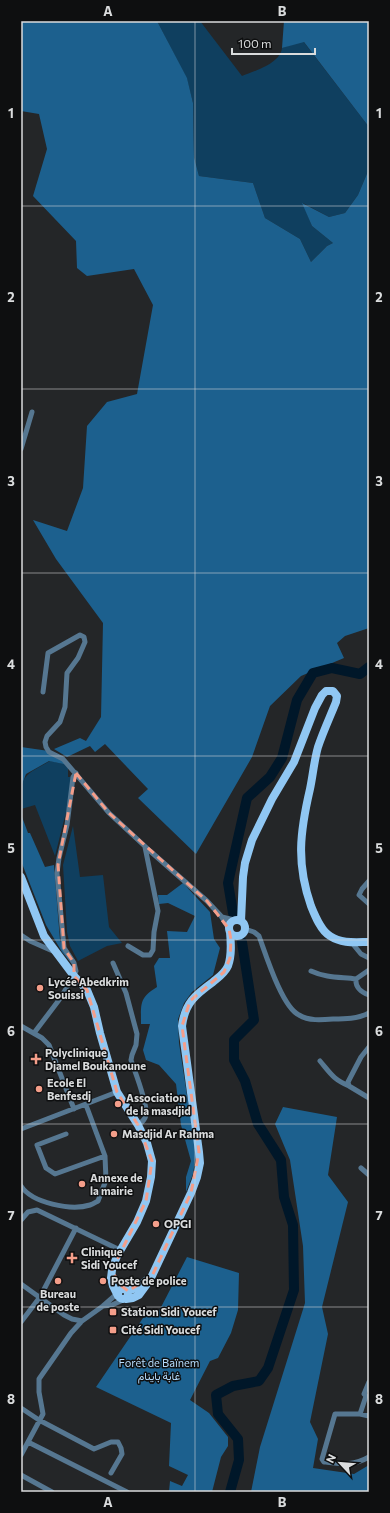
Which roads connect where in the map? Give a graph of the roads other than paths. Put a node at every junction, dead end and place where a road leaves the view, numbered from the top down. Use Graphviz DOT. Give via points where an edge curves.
graph roads {
  1 [pos="32,412"];
  2 [pos="21,449"];
  3 [pos="43,692"];
  4 [pos="76,774"];
  5 [pos="145,846"];
  6 [pos="21,877"];
  7 [pos="369,881"];
  8 [pos="369,904"];
  9 [pos="221,916"];
  10 [pos="238,921"];
  11 [pos="229,930"];
  12 [pos="243,932"];
  13 [pos="21,935"];
  14 [pos="369,942"];
  15 [pos="352,943"];
  16 [pos="128,946"];
  17 [pos="56,952"];
  18 [pos="230,958"];
  19 [pos="369,958"];
  20 [pos="113,963"];
  21 [pos="369,970"];
  22 [pos="312,971"];
  23 [pos="74,976"];
  24 [pos="356,979"];
  25 [pos="369,995"];
  26 [pos="369,1014"];
  27 [pos="21,1026"];
  28 [pos="34,1033"];
  29 [pos="369,1047"];
  30 [pos="320,1061"];
  31 [pos="349,1086"];
  32 [pos="117,1092"];
  33 [pos="369,1098"];
  34 [pos="86,1105"];
  35 [pos="74,1109"];
  36 [pos="138,1125"];
  37 [pos="21,1129"];
  38 [pos="66,1134"];
  39 [pos="105,1156"];
  40 [pos="361,1168"];
  41 [pos="369,1175"];
  42 [pos="21,1186"];
  43 [pos="21,1220"];
  44 [pos="76,1228"];
  45 [pos="120,1250"];
  46 [pos="21,1284"];
  47 [pos="122,1294"];
  48 [pos="40,1297"];
  49 [pos="103,1306"];
  50 [pos="82,1321"];
  51 [pos="21,1322"];
  52 [pos="369,1382"];
  53 [pos="367,1397"];
  54 [pos="21,1408"];
  55 [pos="360,1414"];
  56 [pos="369,1416"];
  57 [pos="39,1420"];
  58 [pos="28,1442"];
  59 [pos="21,1455"];
  60 [pos="369,1457"];
  61 [pos="111,1473"];
  62 [pos="21,1475"];
  63 [pos="52,1492"];
  64 [pos="127,1492"];
  1 -- 2 [label="street"];
  3 -- 4 [label="street" via="48,653 80,635 84,637 85,642 78,658 67,673 65,707 60,722 45,742 49,752 63,759"];
  4 -- 5 [label="street" via="109,813"];
  4 -- 23 [label="street" via="73,777 57,873 64,948 74,963"];
  5 -- 9 [label="street" via="207,900"];
  5 -- 16 [label="street" via="158,911 153,950 150,955 144,955"];
  6 -- 17 [label="main road" via="44,936"];
  7 -- 8 [label="street" via="359,895"];
  9 -- 10 [label="street"];
  9 -- 11 [label="street"];
  10 -- 11 [label="main road" via="231,922"];
  10 -- 12 [label="main road" via="244,924"];
  10 -- 15 [label="main road" via="245,863 252,840 301,748 322,694 334,691 337,696 336,702 318,748 305,811 301,838 302,867 314,915 329,936"];
  11 -- 12 [label="main road" via="236,936"];
  11 -- 18 [label="main road"];
  12 -- 18 [label="main road"];
  12 -- 26 [label="street" via="254,932 259,936 287,1004 298,1015 318,1020 345,1019"];
  13 -- 17 [label="street"];
  14 -- 15 [label="main road"];
  15 -- 19 [label="street" via="361,954"];
  17 -- 23 [label="main road"];
  18 -- 47 [label="main road" via="224,972 190,1001 183,1017 182,1034 200,1163 192,1193 146,1287 133,1298"];
  20 -- 36 [label="street" via="126,993 137,1034 131,1060 146,1105 145,1119"];
  21 -- 24 [label="street"];
  22 -- 24 [label="street" via="320,975"];
  23 -- 28 [label="street"];
  23 -- 32 [label="main road" via="87,990 94,1007"];
  24 -- 25 [label="street" via="357,987"];
  27 -- 28 [label="street"];
  28 -- 35 [label="street" via="48,1045"];
  29 -- 31 [label="street" via="350,1078"];
  30 -- 31 [label="street" via="332,1077"];
  31 -- 33 [label="street"];
  32 -- 34 [label="street"];
  32 -- 36 [label="main road"];
  34 -- 35 [label="street"];
  34 -- 39 [label="street"];
  35 -- 37 [label="street"];
  36 -- 45 [label="main road" via="152,1161 151,1177 142,1212"];
  38 -- 39 [label="street" via="37,1145 46,1168 55,1174"];
  39 -- 42 [label="street" via="106,1180 98,1201 90,1205 54,1206 27,1193"];
  40 -- 41 [label="street"];
  43 -- 44 [label="street" via="28,1212 37,1210"];
  44 -- 45 [label="street"];
  44 -- 48 [label="street"];
  45 -- 47 [label="main road" via="112,1270"];
  46 -- 48 [label="street"];
  47 -- 49 [label="street"];
  47 -- 49 [label="street" via="114,1304"];
  48 -- 50 [label="street" via="64,1315"];
  48 -- 51 [label="street"];
  49 -- 50 [label="street"];
  50 -- 57 [label="street" via="39,1380 43,1414"];
  52 -- 53 [label="street" via="364,1394"];
  53 -- 55 [label="street"];
  54 -- 57 [label="street"];
  55 -- 56 [label="street"];
  55 -- 60 [label="street" via="335,1414 322,1459 324,1462 347,1464 359,1463"];
  57 -- 58 [label="street"];
  57 -- 61 [label="street" via="94,1450 111,1442 118,1442 122,1454"];
  58 -- 59 [label="street"];
  58 -- 64 [label="street"];
  62 -- 63 [label="street"];
}
